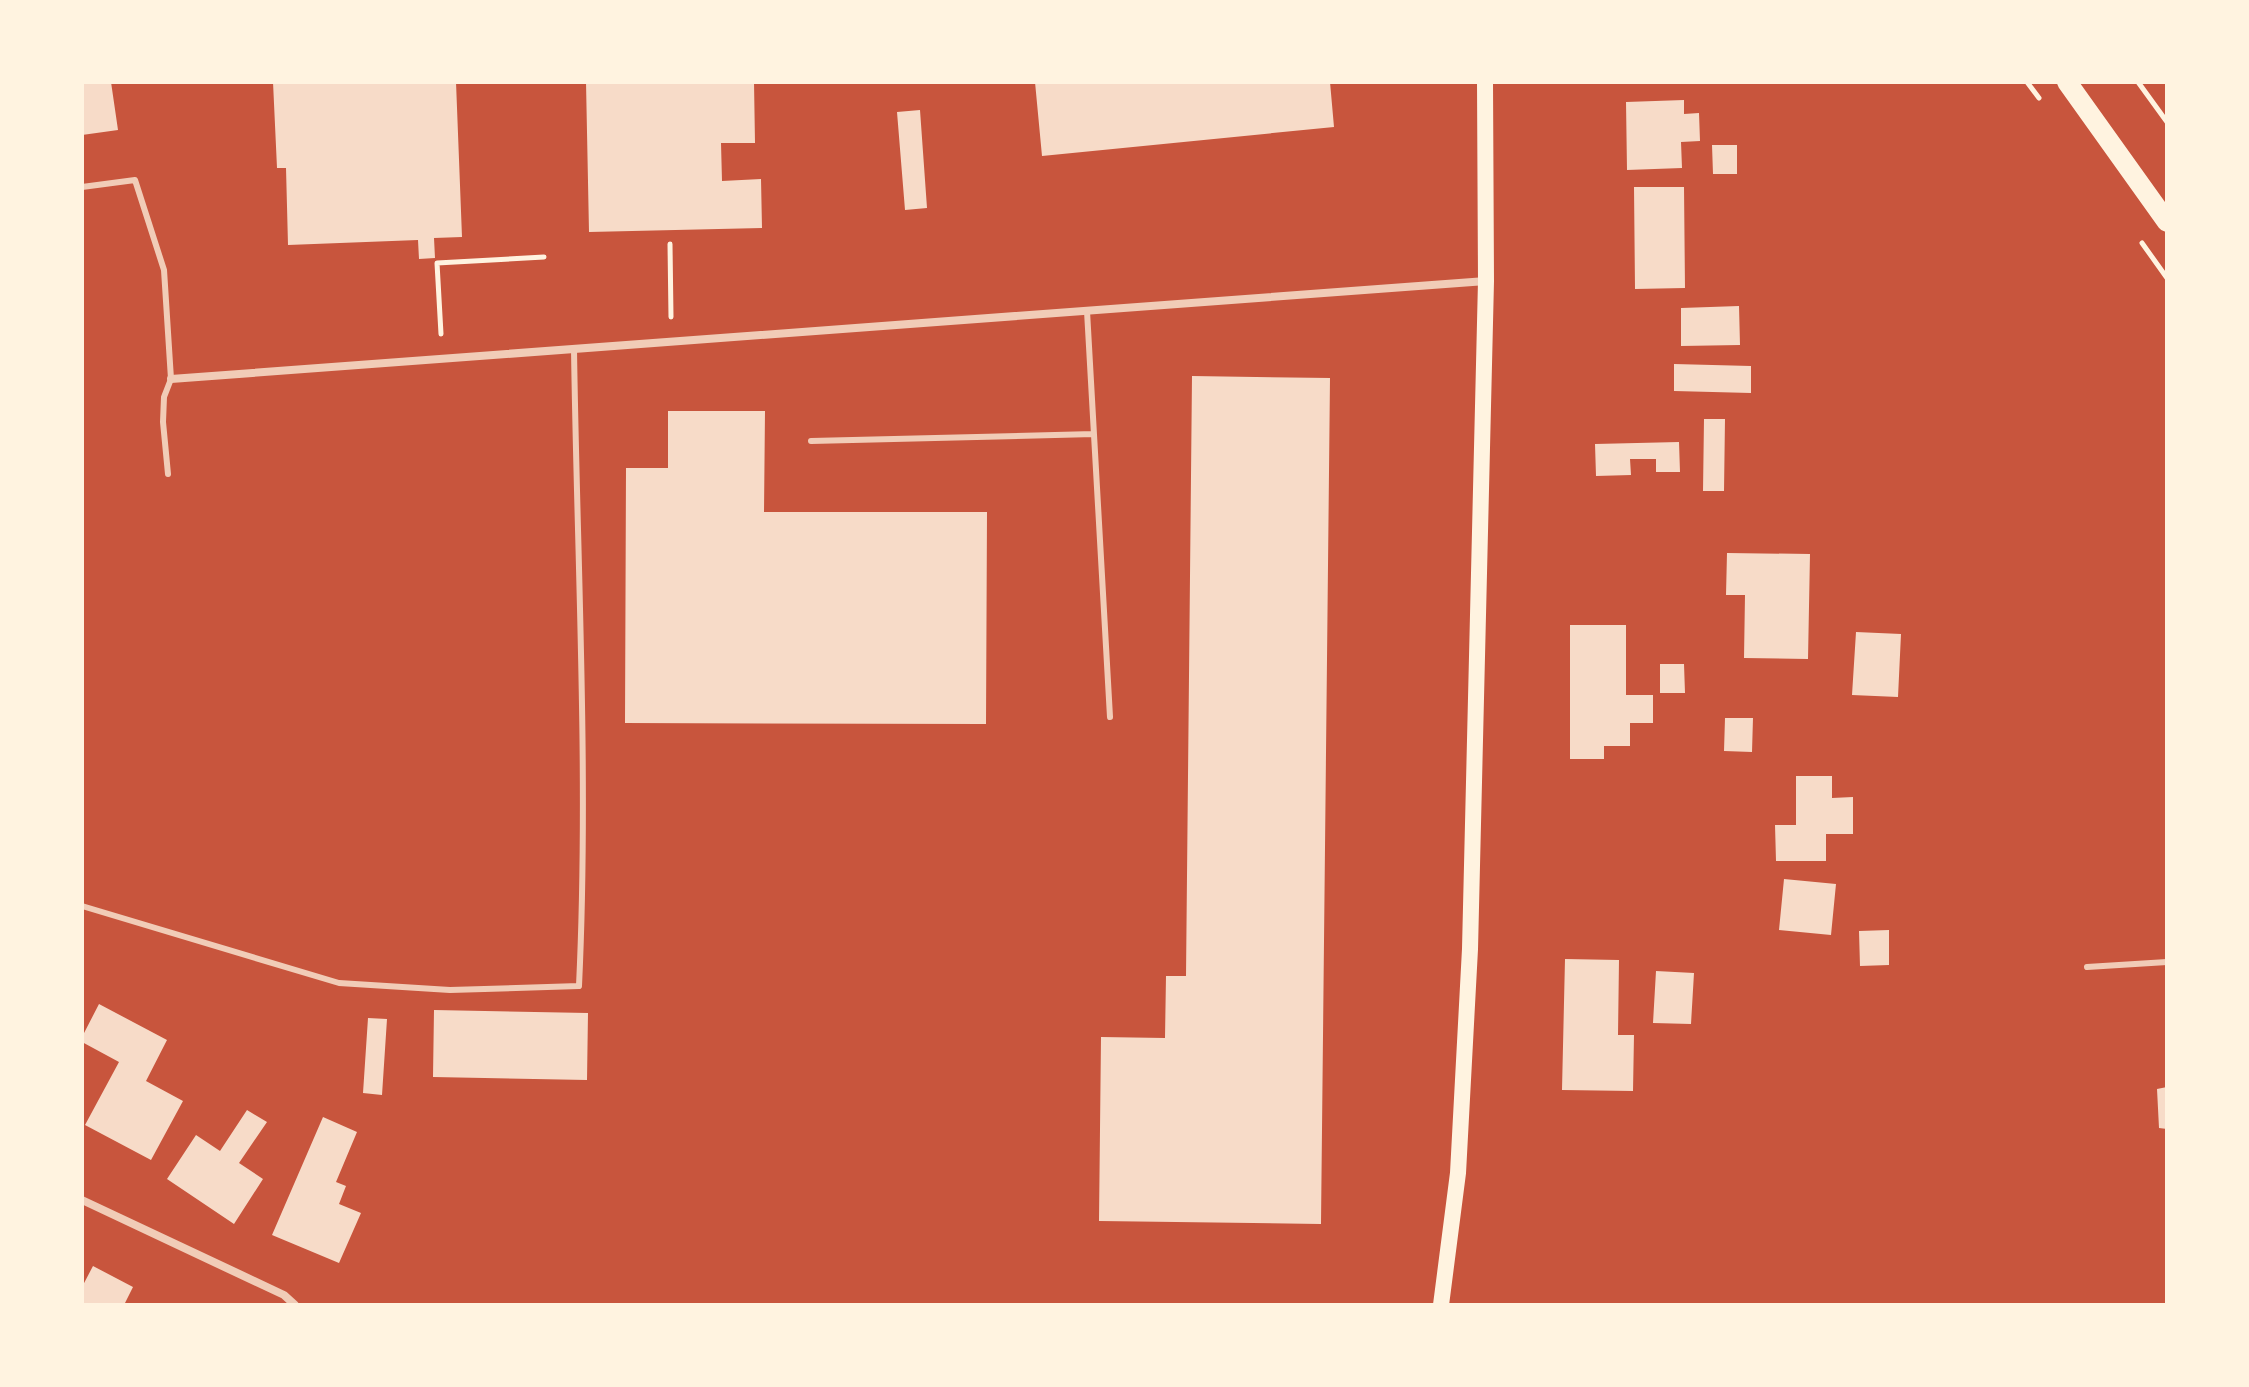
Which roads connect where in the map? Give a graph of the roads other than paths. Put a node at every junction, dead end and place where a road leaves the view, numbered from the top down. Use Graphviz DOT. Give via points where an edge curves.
graph roads {
  1 [pos="1485,82"];
  2 [pos="2067,82"];
  3 [pos="82,187"];
  4 [pos="2167,222"];
  5 [pos="1486,281"];
  6 [pos="1087,311"];
  7 [pos="574,349"];
  8 [pos="171,379"];
  9 [pos="1094,434"];
  10 [pos="811,441"];
  11 [pos="168,474"];
  12 [pos="1110,717"];
  13 [pos="82,906"];
  14 [pos="2167,962"];
  15 [pos="2087,967"];
  16 [pos="82,1200"];
  17 [pos="295,1305"];
  18 [pos="1441,1305"];
  1 -- 5 [label="main road"];
  2 -- 4 [label="main road"];
  3 -- 8 [label="lane" via="135,180 164,270"];
  5 -- 6 [label="street"];
  5 -- 18 [label="main road" via="1470,949 1458,1173"];
  6 -- 7 [label="street"];
  6 -- 9 [label="lane"];
  7 -- 8 [label="street"];
  7 -- 13 [label="lane" via="582,726 579,986 450,990 339,983"];
  8 -- 11 [label="lane" via="163,422"];
  9 -- 10 [label="lane"];
  9 -- 12 [label="lane"];
  14 -- 15 [label="lane"];
  16 -- 17 [label="street" via="284,1295"];
}
